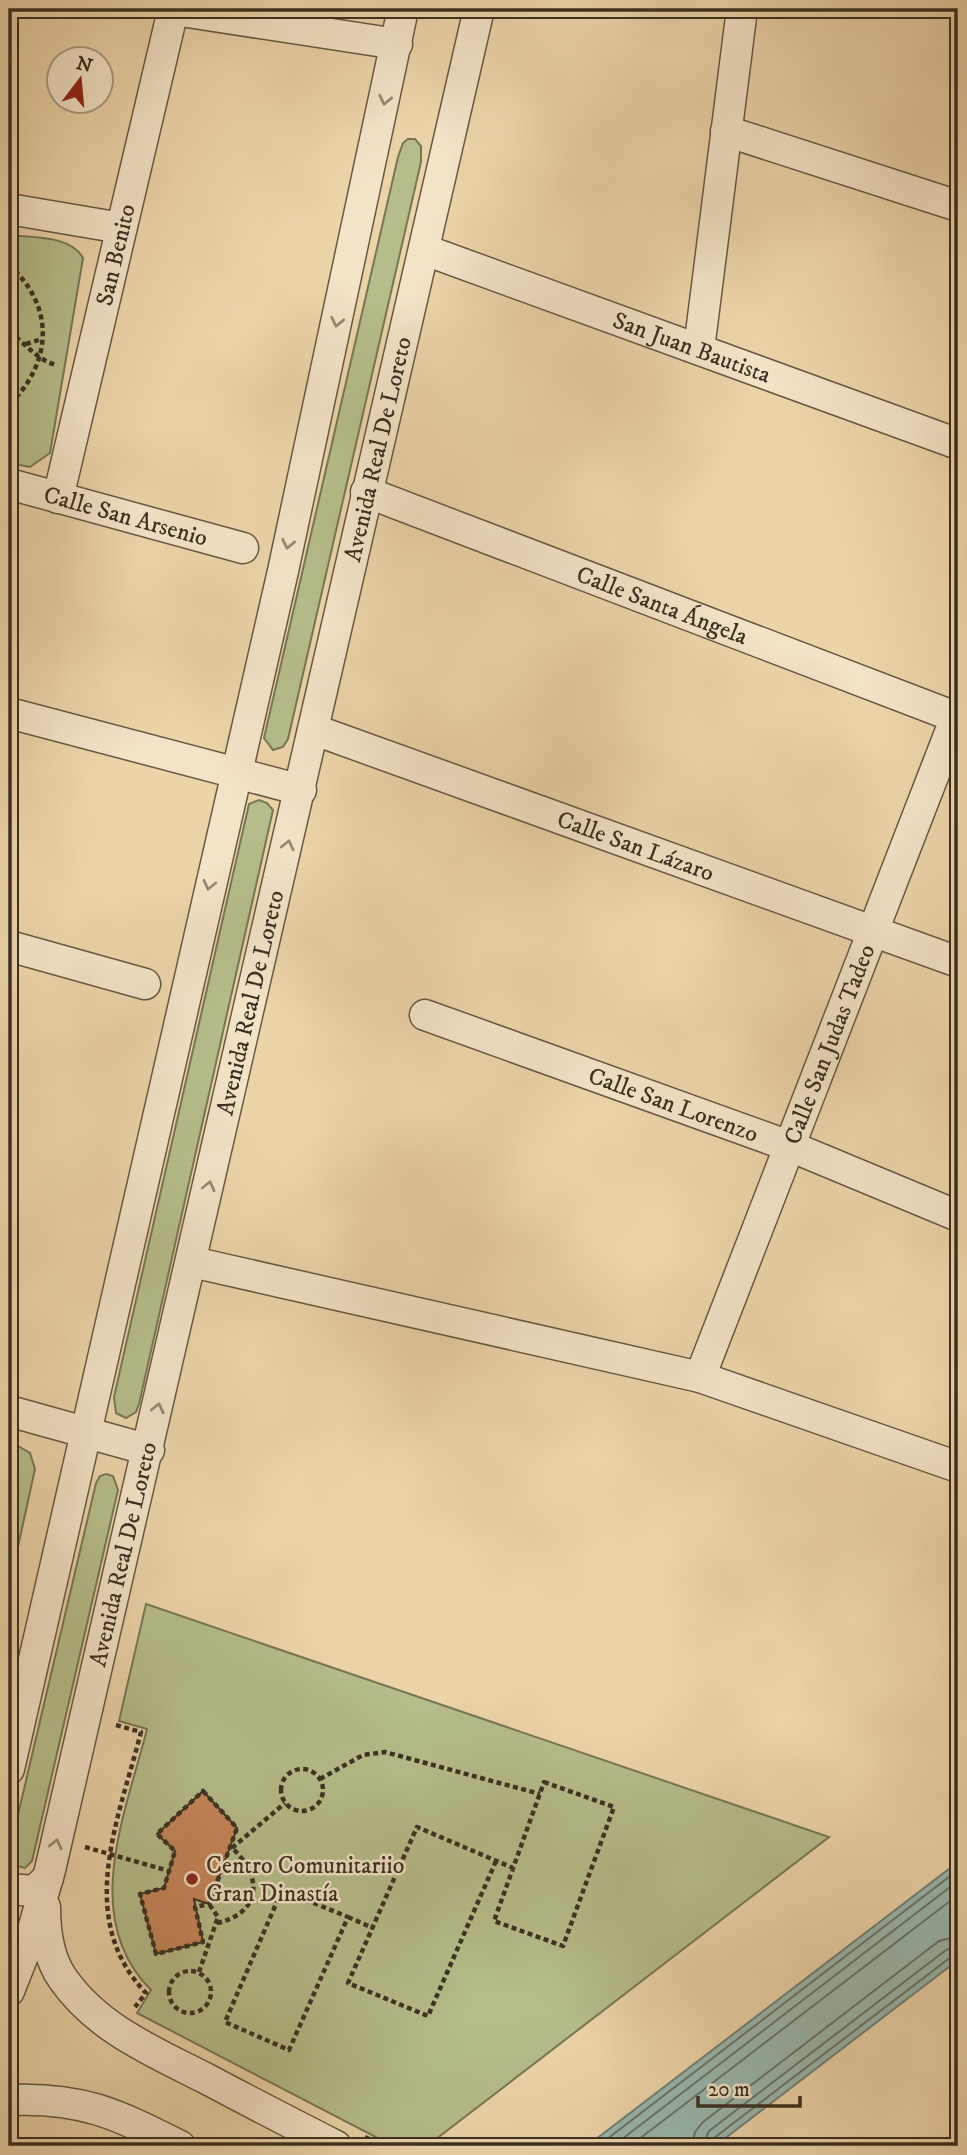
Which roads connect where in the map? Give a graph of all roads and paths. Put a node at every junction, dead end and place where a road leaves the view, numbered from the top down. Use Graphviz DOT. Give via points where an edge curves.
graph roads {
  1 [pos="170,9"];
  2 [pos="403,9"];
  3 [pos="479,9"];
  4 [pos="742,9"];
  5 [pos="397,44"];
  6 [pos="726,131"];
  7 [pos="958,205"];
  8 [pos="9,209"];
  9 [pos="121,228"];
  10 [pos="425,250"];
  11 [pos="9,265"];
  12 [pos="9,332"];
  13 [pos="43,339"];
  14 [pos="26,344"];
  15 [pos="699,349"];
  16 [pos="40,360"];
  17 [pos="9,405"];
  18 [pos="958,444"];
  19 [pos="9,484"];
  20 [pos="366,492"];
  21 [pos="58,498"];
  22 [pos="243,548"];
  23 [pos="9,713"];
  24 [pos="958,716"];
  25 [pos="315,730"];
  26 [pos="234,774"];
  27 [pos="301,790"];
  28 [pos="874,930"];
  29 [pos="9,946"];
  30 [pos="958,962"];
  31 [pos="145,985"];
  32 [pos="425,1015"];
  33 [pos="792,1147"];
  34 [pos="958,1216"];
  35 [pos="192,1262"];
  36 [pos="700,1377"];
  37 [pos="9,1410"];
  38 [pos="84,1431"];
  39 [pos="149,1450"];
  40 [pos="958,1467"];
  41 [pos="115,1712"];
  42 [pos="9,1769"];
  43 [pos="320,1779"];
  44 [pos="540,1794"];
  45 [pos="285,1803"];
  46 [pos="57,1840"];
  47 [pos="230,1850"];
  48 [pos="110,1854"];
  49 [pos="496,1861"];
  50 [pos="513,1868"];
  51 [pos="169,1871"];
  52 [pos="48,1878"];
  53 [pos="9,1889"];
  54 [pos="209,1904"];
  55 [pos="348,1917"];
  56 [pos="217,1923"];
  57 [pos="373,1928"];
  58 [pos="25,1933"];
  59 [pos="199,1972"];
  60 [pos="9,1991"];
  61 [pos="129,2014"];
  62 [pos="9,2099"];
  63 [pos="348,2140"];
  64 [pos="180,2146"];
  65 [pos="383,2146"];
  1 -- 5 [label="street"];
  1 -- 9 [label="street, San Benito"];
  2 -- 5 [label="street"];
  3 -- 10 [label="street, Avenida Real De Loreto"];
  4 -- 6 [label="street"];
  5 -- 26 [label="street, one-way" via="283,571"];
  6 -- 7 [label="street"];
  6 -- 15 [label="street"];
  8 -- 9 [label="street"];
  9 -- 21 [label="street, San Benito"];
  10 -- 15 [label="street, San Juan Bautista"];
  10 -- 20 [label="street, Avenida Real De Loreto"];
  11 -- 13 [label="path" via="38,303"];
  12 -- 14 [label="path"];
  13 -- 14 [label="path"];
  13 -- 16 [label="path"];
  14 -- 16 [label="path"];
  15 -- 18 [label="street, San Juan Bautista"];
  16 -- 17 [label="path" via="27,387"];
  19 -- 21 [label="street, Calle San Arsenio"];
  20 -- 24 [label="street, Calle Santa Ángela"];
  20 -- 25 [label="street, Avenida Real De Loreto"];
  21 -- 22 [label="street, Calle San Arsenio"];
  23 -- 26 [label="street"];
  24 -- 28 [label="street, Calle San Judas Tadeo"];
  25 -- 27 [label="street, Avenida Real De Loreto"];
  25 -- 28 [label="street, Calle San Lázaro"];
  26 -- 27 [label="street"];
  26 -- 38 [label="street, one-way"];
  35 -- 27 [label="street, Avenida Real De Loreto, one-way"];
  28 -- 30 [label="street, Calle San Lázaro"];
  28 -- 33 [label="street, Calle San Judas Tadeo"];
  29 -- 31 [label="street"];
  32 -- 33 [label="street, Calle San Lorenzo"];
  33 -- 34 [label="street, Calle San Lorenzo"];
  33 -- 36 [label="street, Calle San Judas Tadeo"];
  35 -- 36 [label="street"];
  39 -- 35 [label="street, Avenida Real De Loreto, one-way"];
  36 -- 40 [label="street"];
  37 -- 38 [label="street"];
  38 -- 39 [label="street"];
  38 -- 42 [label="street"];
  39 -- 46 [label="street, Avenida Real De Loreto"];
  41 -- 48 [label="path" via="112,1724 141,1732"];
  43 -- 44 [label="path" via="363,1755 385,1752"];
  43 -- 45 [label="path" via="321,1800 310,1810 296,1811"];
  43 -- 45 [label="path" via="310,1770 290,1773 280,1790"];
  44 -- 50 [label="path"];
  44 -- 50 [label="path" via="544,1782 614,1807 564,1946 494,1921"];
  45 -- 47 [label="path"];
  46 -- 48 [label="path"];
  52 -- 46 [label="street, Avenida Real De Loreto, one-way"];
  47 -- 51 [label="path" via="237,1828 203,1791 157,1834 175,1851"];
  47 -- 54 [label="path"];
  47 -- 56 [label="path" via="252,1872 254,1890 243,1912"];
  48 -- 51 [label="path"];
  48 -- 61 [label="path" via="106,1898 115,1950 130,1977 146,1993"];
  49 -- 50 [label="path"];
  49 -- 57 [label="path" via="417,1827"];
  49 -- 57 [label="path" via="428,2016 348,1983"];
  51 -- 54 [label="path" via="164,1888 139,1894 156,1954 203,1941 195,1907"];
  52 -- 53 [label="street" via="34,1891"];
  52 -- 58 [label="street, Avenida Real De Loreto"];
  54 -- 56 [label="path"];
  55 -- 55 [label="path" via="282,1889 225,2022 289,2050"];
  55 -- 57 [label="path"];
  56 -- 59 [label="path"];
  58 -- 60 [label="street, Avenida Real De Loreto"];
  58 -- 63 [label="street" via="75,1993 120,2034"];
  59 -- 59 [label="path" via="179,1974 171,1985 170,1998 185,2012 199,2011 211,1995 209,1982"];
  62 -- 64 [label="street" via="70,2102 116,2113"];
  63 -- 65 [label="path"];
}
